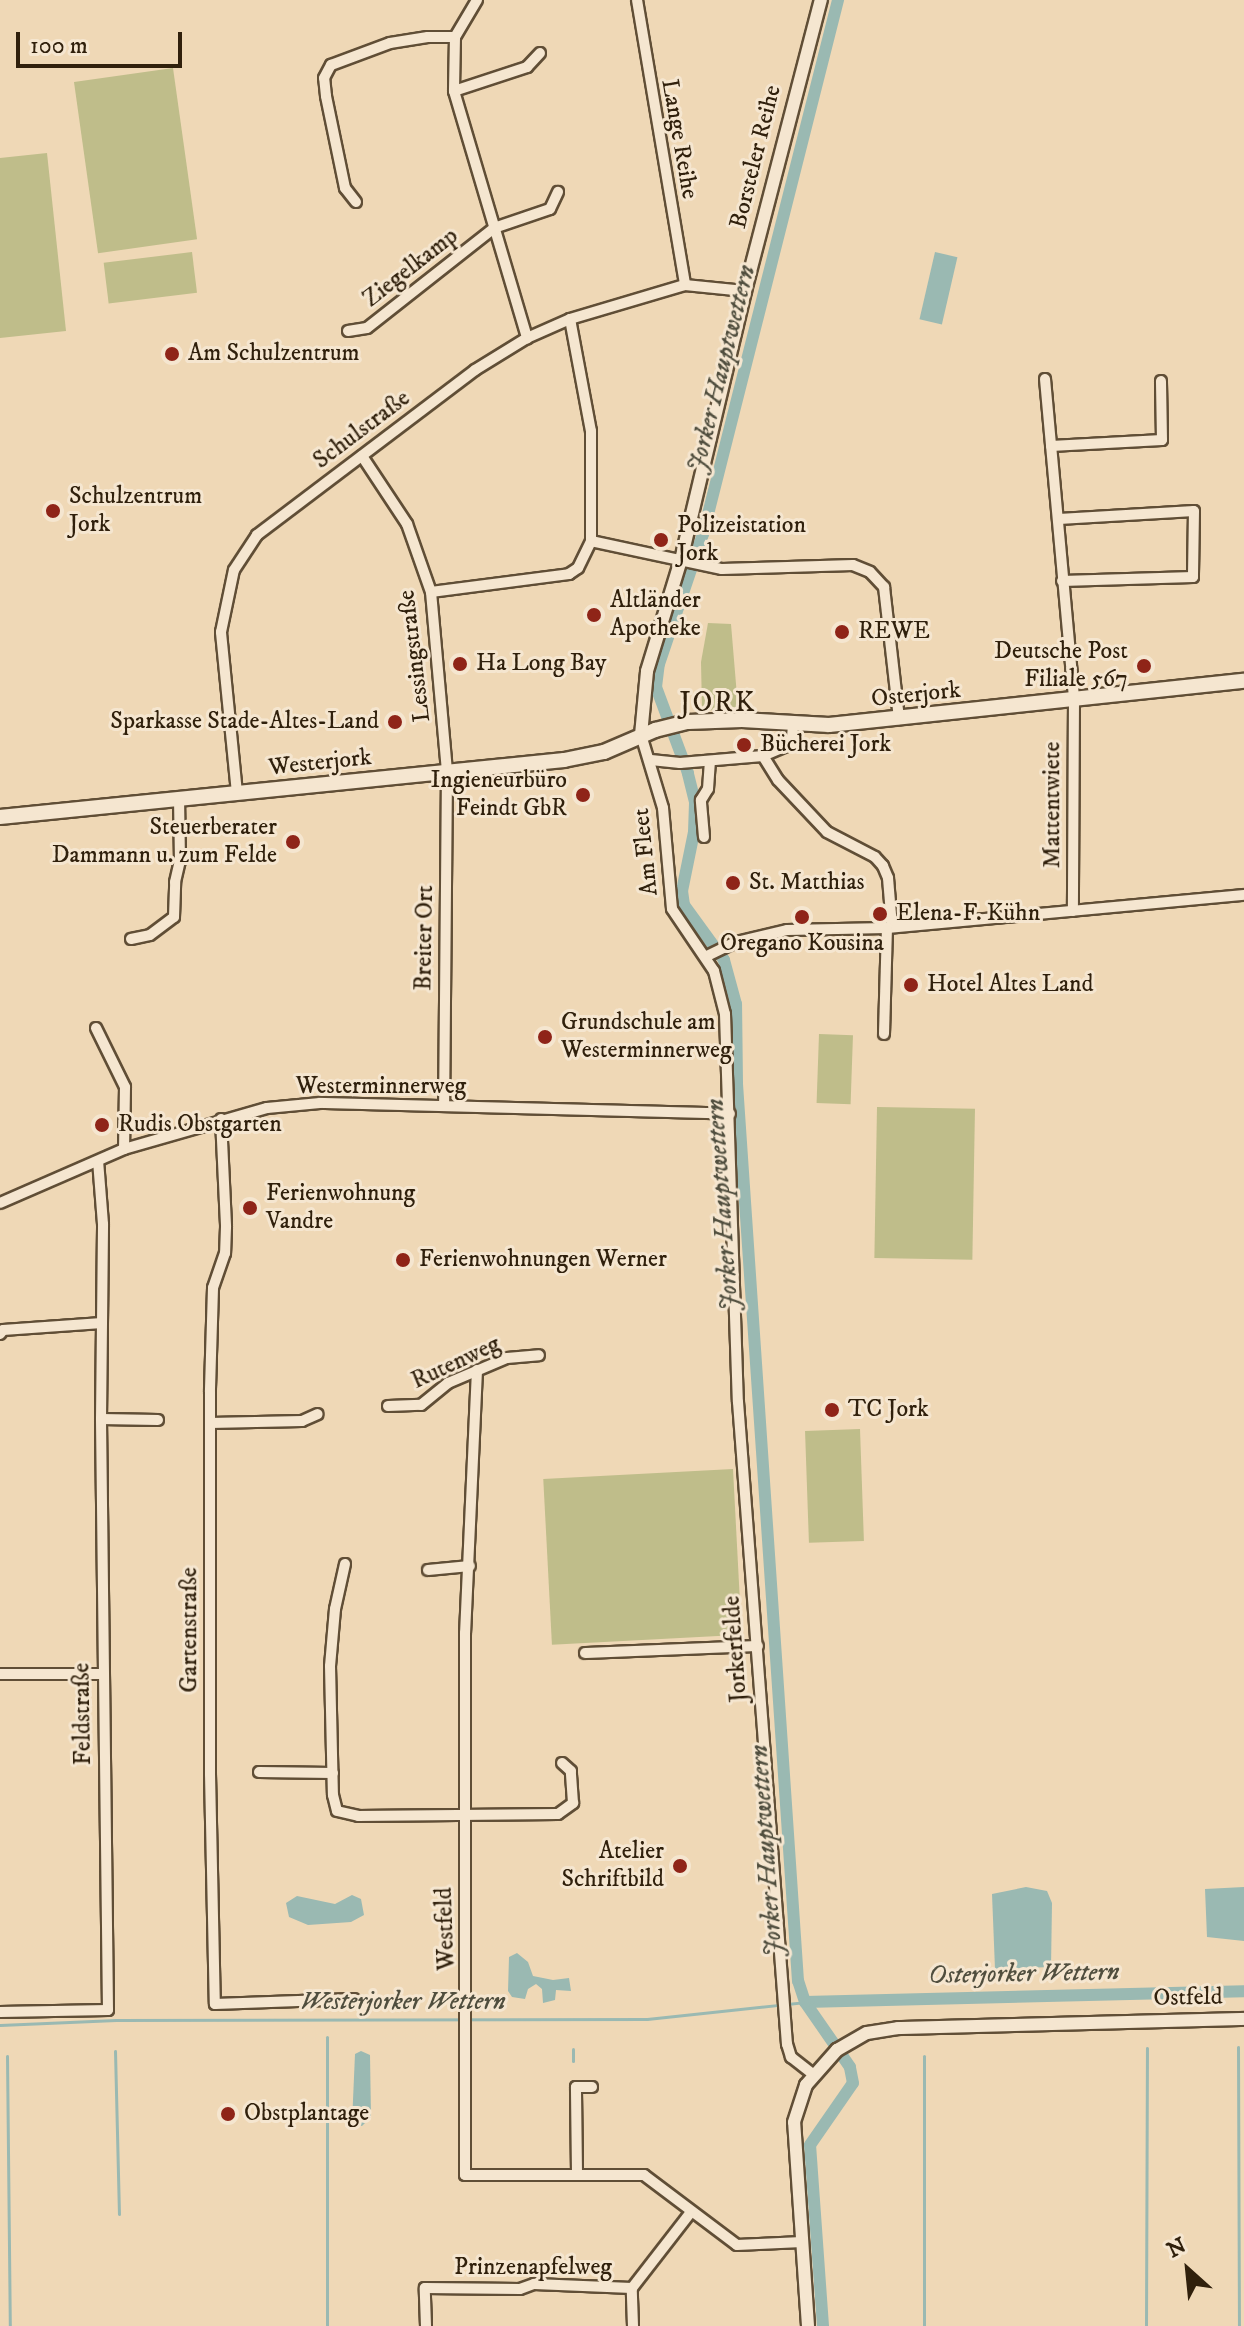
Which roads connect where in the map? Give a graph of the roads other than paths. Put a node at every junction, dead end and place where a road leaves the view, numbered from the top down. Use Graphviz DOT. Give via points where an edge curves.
graph roads {
  1 [pos="477,0"];
  2 [pos="637,0"];
  3 [pos="821,0"];
  4 [pos="455,37"];
  5 [pos="540,53"];
  6 [pos="454,91"];
  7 [pos="558,192"];
  8 [pos="356,202"];
  9 [pos="494,228"];
  10 [pos="685,285"];
  11 [pos="745,291"];
  12 [pos="570,319"];
  13 [pos="348,331"];
  14 [pos="527,338"];
  15 [pos="1045,379"];
  16 [pos="1161,381"];
  17 [pos="1051,446"];
  18 [pos="362,456"];
  19 [pos="1059,519"];
  20 [pos="591,541"];
  21 [pos="690,561"];
  22 [pos="1062,581"];
  23 [pos="431,592"];
  24 [pos="1244,681"];
  25 [pos="1074,699"];
  26 [pos="899,719"];
  27 [pos="793,725"];
  28 [pos="641,735"];
  29 [pos="763,756"];
  30 [pos="651,760"];
  31 [pos="710,761"];
  32 [pos="447,772"];
  33 [pos="237,793"];
  34 [pos="179,799"];
  35 [pos="0,817"];
  36 [pos="704,837"];
  37 [pos="1244,895"];
  38 [pos="1073,911"];
  39 [pos="890,927"];
  40 [pos="131,939"];
  41 [pos="708,954"];
  42 [pos="96,1028"];
  43 [pos="884,1034"];
  44 [pos="444,1105"];
  45 [pos="730,1114"];
  46 [pos="221,1119"];
  47 [pos="124,1149"];
  48 [pos="98,1161"];
  49 [pos="0,1203"];
  50 [pos="102,1323"];
  51 [pos="0,1334"];
  52 [pos="539,1355"];
  53 [pos="477,1370"];
  54 [pos="388,1406"];
  55 [pos="318,1414"];
  56 [pos="101,1419"];
  57 [pos="158,1420"];
  58 [pos="210,1423"];
  59 [pos="345,1564"];
  60 [pos="470,1566"];
  61 [pos="428,1570"];
  62 [pos="758,1646"];
  63 [pos="585,1653"];
  64 [pos="0,1674"];
  65 [pos="103,1674"];
  66 [pos="562,1763"];
  67 [pos="259,1772"];
  68 [pos="333,1773"];
  69 [pos="463,1813"];
  70 [pos="354,1999"];
  71 [pos="0,2012"];
  72 [pos="1244,2019"];
  73 [pos="813,2074"];
  74 [pos="592,2087"];
  75 [pos="577,2173"];
  76 [pos="691,2212"];
  77 [pos="802,2242"];
  78 [pos="632,2288"];
  79 [pos="426,2326"];
  80 [pos="633,2326"];
  81 [pos="808,2326"];
  1 -- 4 [label="street"];
  2 -- 10 [label="street, Lange Reihe"];
  3 -- 11 [label="street, Borsteler Reihe"];
  4 -- 6 [label="street"];
  4 -- 8 [label="street" via="390,43 331,65 324,78 326,96 345,188"];
  5 -- 6 [label="street" via="527,67"];
  6 -- 9 [label="street"];
  7 -- 9 [label="street, Ziegelkamp" via="550,209"];
  9 -- 13 [label="street, Ziegelkamp" via="367,328"];
  9 -- 14 [label="street"];
  10 -- 11 [label="street, Schulstraße"];
  10 -- 12 [label="street, Schulstraße"];
  11 -- 21 [label="street, Borsteler Reihe"];
  12 -- 14 [label="street, Schulstraße"];
  12 -- 20 [label="street" via="591,431"];
  14 -- 18 [label="street, Schulstraße" via="475,370"];
  15 -- 17 [label="street, Mattentwiete"];
  16 -- 17 [label="street" via="1162,440"];
  17 -- 19 [label="street, Mattentwiete"];
  18 -- 23 [label="street, Lessingstraße" via="407,524"];
  18 -- 33 [label="street, Schulstraße" via="257,535 234,570 221,632"];
  19 -- 22 [label="street, Mattentwiete"];
  19 -- 22 [label="street" via="1194,511 1193,577"];
  20 -- 21 [label="street"];
  20 -- 23 [label="street" via="578,568 569,574"];
  21 -- 26 [label="street" via="731,570 853,565 870,572 884,587"];
  21 -- 28 [label="street, Borsteler Reihe" via="647,671"];
  22 -- 25 [label="street, Mattentwiete"];
  23 -- 32 [label="street, Lessingstraße"];
  24 -- 25 [label="main road, Osterjork"];
  25 -- 26 [label="main road, Osterjork"];
  25 -- 38 [label="street, Mattentwiete"];
  26 -- 27 [label="main road, Osterjork"];
  27 -- 28 [label="main road, Osterjork" via="742,720 669,725"];
  27 -- 29 [label="street" via="786,746"];
  28 -- 30 [label="street, Am Fleet"];
  28 -- 32 [label="main road, Westerjork" via="589,756"];
  29 -- 31 [label="street"];
  29 -- 39 [label="street" via="827,832 883,866"];
  30 -- 31 [label="street"];
  30 -- 41 [label="street, Am Fleet" via="663,808 672,909"];
  31 -- 36 [label="street" via="708,789 701,800"];
  32 -- 33 [label="main road, Westerjork"];
  32 -- 44 [label="street, Breiter Ort"];
  33 -- 34 [label="main road, Westerjork"];
  34 -- 35 [label="main road, Westerjork"];
  34 -- 40 [label="street" via="174,917 150,935"];
  37 -- 38 [label="street"];
  38 -- 39 [label="street"];
  39 -- 41 [label="street" via="787,930"];
  39 -- 43 [label="street"];
  41 -- 45 [label="street, Jorkerfelde" via="725,1014"];
  42 -- 47 [label="street" via="125,1087"];
  44 -- 45 [label="street, Westerminnerweg"];
  44 -- 46 [label="street, Westerminnerweg" via="320,1103"];
  45 -- 62 [label="street, Jorkerfelde" via="738,1402"];
  46 -- 47 [label="street, Westerminnerweg"];
  46 -- 58 [label="street, Gartenstraße" via="226,1227 225,1253 213,1288"];
  47 -- 48 [label="street, Westerminnerweg"];
  48 -- 49 [label="street, Westerminnerweg"];
  48 -- 50 [label="street, Feldstraße"];
  50 -- 51 [label="street"];
  50 -- 56 [label="street, Feldstraße"];
  52 -- 53 [label="street, Rutenweg" via="507,1358"];
  53 -- 54 [label="street, Rutenweg" via="448,1383 421,1405"];
  53 -- 60 [label="street, Westfeld"];
  55 -- 58 [label="street" via="302,1421"];
  56 -- 57 [label="street"];
  56 -- 65 [label="street, Feldstraße"];
  58 -- 70 [label="street, Gartenstraße" via="215,2004"];
  59 -- 68 [label="street" via="330,1666"];
  60 -- 61 [label="street"];
  60 -- 69 [label="street, Westfeld"];
  62 -- 63 [label="street"];
  62 -- 73 [label="street, Jorkerfelde" via="787,2044 791,2057"];
  64 -- 65 [label="street"];
  65 -- 71 [label="street, Feldstraße" via="108,2010"];
  66 -- 69 [label="street" via="571,1771 573,1803 558,1814"];
  67 -- 68 [label="street"];
  68 -- 69 [label="street" via="337,1811 358,1816"];
  69 -- 75 [label="street, Westfeld" via="465,2175"];
  72 -- 73 [label="street, Ostfeld" via="898,2028 848,2042"];
  73 -- 77 [label="street" via="799,2101 794,2132"];
  74 -- 75 [label="street" via="576,2087"];
  75 -- 76 [label="street, Westfeld" via="644,2175"];
  76 -- 77 [label="street, Westfeld" via="737,2245"];
  76 -- 78 [label="street, Prinzenapfelweg"];
  77 -- 81 [label="street"];
  78 -- 79 [label="street, Prinzenapfelweg" via="425,2288"];
  78 -- 80 [label="street, Prinzenapfelweg"];
}
